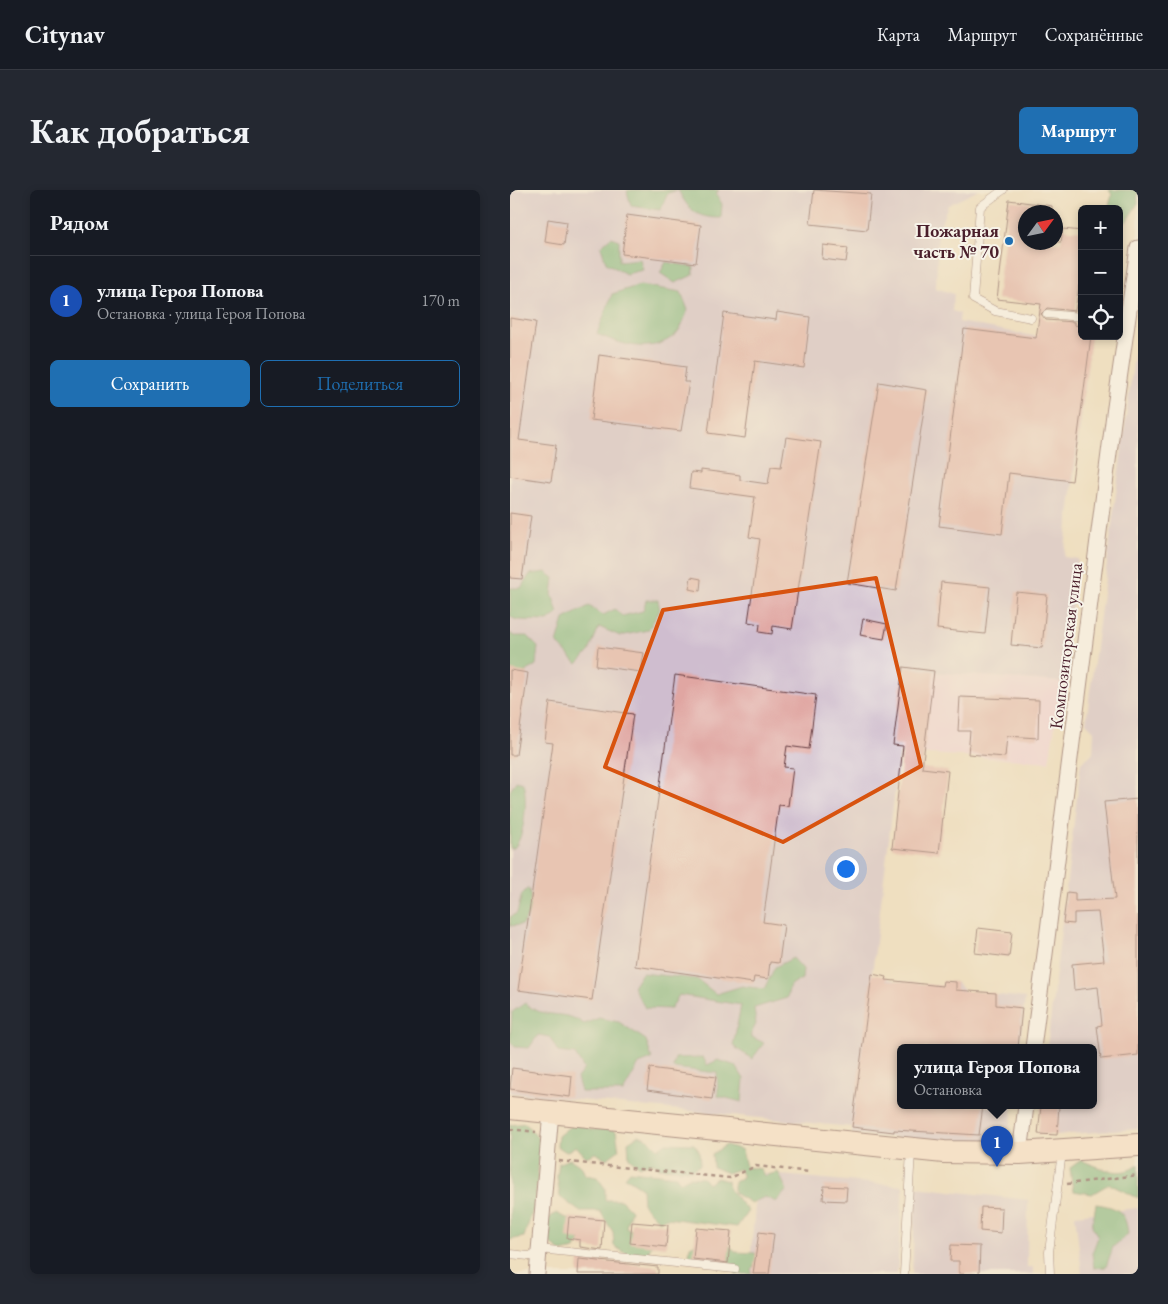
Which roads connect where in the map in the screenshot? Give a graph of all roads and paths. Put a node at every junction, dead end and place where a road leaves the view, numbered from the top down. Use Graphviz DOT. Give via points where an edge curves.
graph roads {
  1 [pos="1003,190"];
  2 [pos="1138,248"];
  3 [pos="1047,314"];
  4 [pos="1078,316"];
  5 [pos="1031,318"];
  6 [pos="1123,320"];
  7 [pos="1121,340"];
  8 [pos="1033,1044"];
  9 [pos="510,1108"];
  10 [pos="1026,1109"];
  11 [pos="551,1112"];
  12 [pos="510,1129"];
  13 [pos="550,1134"];
  14 [pos="1138,1145"];
  15 [pos="911,1149"];
  16 [pos="1062,1152"];
  17 [pos="1020,1153"];
  18 [pos="548,1160"];
  19 [pos="810,1172"];
  20 [pos="1138,1175"];
  21 [pos="1058,1185"];
  22 [pos="538,1253"];
  23 [pos="510,1254"];
  24 [pos="735,1269"];
  25 [pos="538,1274"];
  26 [pos="904,1274"];
  27 [pos="1050,1274"];
  1 -- 5 [label="lane" via="980,207 973,299 995,311"];
  2 -- 6 [label="street, Композиторская улица"];
  3 -- 4 [label="lane"];
  7 -- 8 [label="street, Композиторская улица"];
  9 -- 11 [label="street"];
  10 -- 17 [label="street"];
  11 -- 13 [label="street"];
  11 -- 15 [label="street"];
  12 -- 13 [label="path"];
  13 -- 18 [label="street"];
  14 -- 16 [label="street"];
  15 -- 17 [label="street"];
  15 -- 26 [label="lane"];
  16 -- 17 [label="street"];
  16 -- 21 [label="lane"];
  18 -- 19 [label="path" via="730,1178 756,1166"];
  18 -- 22 [label="street"];
  20 -- 21 [label="path"];
  21 -- 27 [label="lane" via="1049,1252"];
  22 -- 23 [label="lane"];
  22 -- 24 [label="lane"];
  22 -- 25 [label="street"];
}
